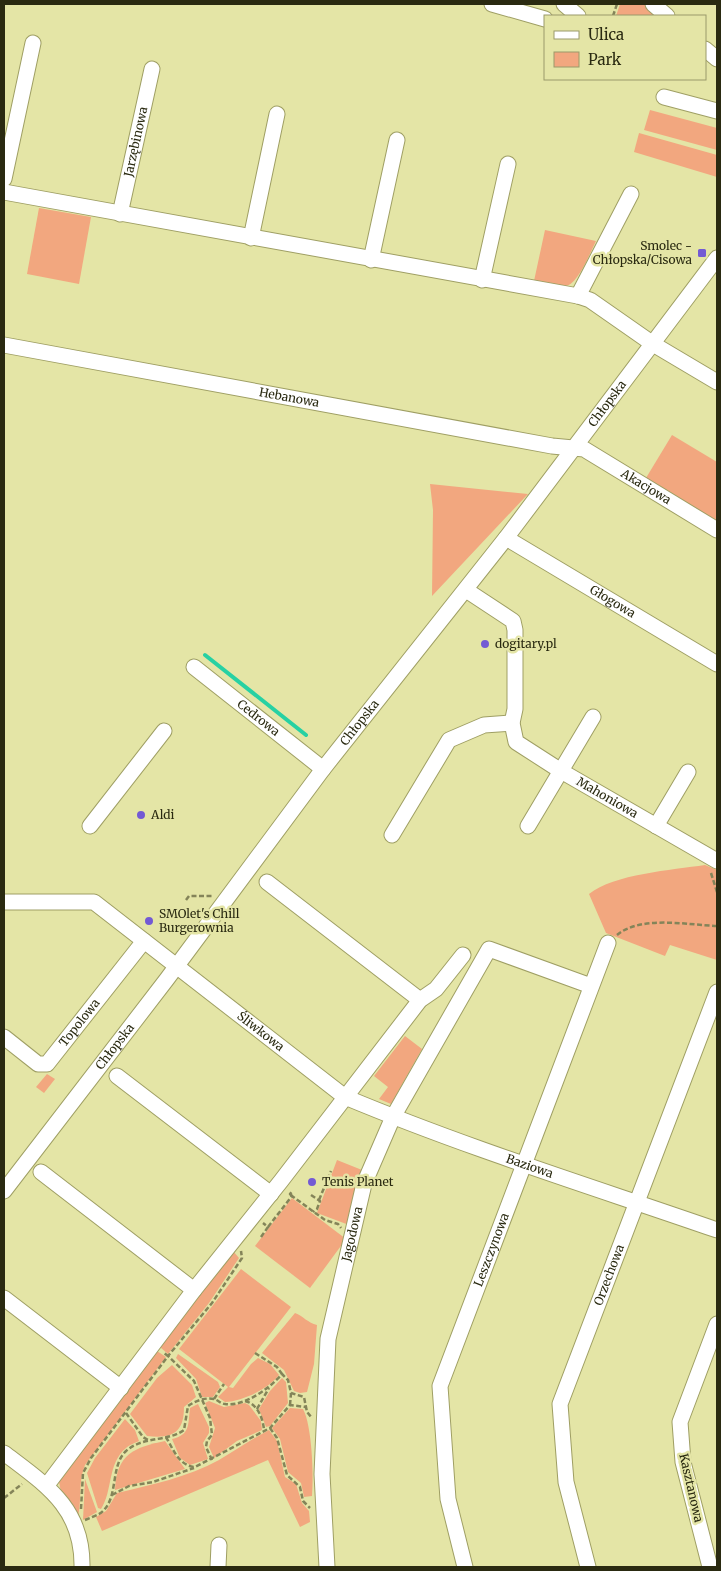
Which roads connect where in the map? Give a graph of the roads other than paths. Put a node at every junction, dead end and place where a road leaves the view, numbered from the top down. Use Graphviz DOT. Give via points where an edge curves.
graph roads {
  1 [pos="492,4"];
  2 [pos="564,4"];
  3 [pos="653,4"];
  4 [pos="577,15"];
  5 [pos="666,15"];
  6 [pos="544,19"];
  7 [pos="33,43"];
  8 [pos="706,50"];
  9 [pos="717,60"];
  10 [pos="152,69"];
  11 [pos="664,97"];
  12 [pos="717,111"];
  13 [pos="278,114"];
  14 [pos="397,140"];
  15 [pos="508,164"];
  16 [pos="4,178"];
  17 [pos="4,192"];
  18 [pos="631,194"];
  19 [pos="120,214"];
  20 [pos="251,238"];
  21 [pos="717,258"];
  22 [pos="371,260"];
  23 [pos="482,280"];
  24 [pos="578,296"];
  25 [pos="654,344"];
  26 [pos="4,345"];
  27 [pos="717,382"];
  28 [pos="575,448"];
  29 [pos="717,530"];
  30 [pos="506,538"];
  31 [pos="466,590"];
  32 [pos="717,664"];
  33 [pos="194,667"];
  34 [pos="593,717"];
  35 [pos="512,723"];
  36 [pos="164,731"];
  37 [pos="323,769"];
  38 [pos="561,771"];
  39 [pos="688,772"];
  40 [pos="90,826"];
  41 [pos="528,826"];
  42 [pos="656,826"];
  43 [pos="392,836"];
  44 [pos="713,864"];
  45 [pos="268,882"];
  46 [pos="4,902"];
  47 [pos="144,941"];
  48 [pos="608,943"];
  49 [pos="463,955"];
  50 [pos="176,967"];
  51 [pos="591,986"];
  52 [pos="717,992"];
  53 [pos="420,1000"];
  54 [pos="4,1038"];
  55 [pos="118,1076"];
  56 [pos="345,1097"];
  57 [pos="393,1117"];
  58 [pos="524,1164"];
  59 [pos="41,1172"];
  60 [pos="4,1191"];
  61 [pos="271,1194"];
  62 [pos="637,1202"];
  63 [pos="717,1230"];
  64 [pos="194,1290"];
  65 [pos="4,1298"];
  66 [pos="717,1324"];
  67 [pos="121,1388"];
  68 [pos="4,1453"];
  69 [pos="47,1485"];
  70 [pos="219,1546"];
  71 [pos="82,1567"];
  72 [pos="218,1567"];
  73 [pos="327,1567"];
  74 [pos="465,1567"];
  75 [pos="588,1567"];
  76 [pos="710,1567"];
  1 -- 6 [label="street"];
  2 -- 4 [label="street"];
  3 -- 5 [label="street"];
  7 -- 16 [label="street"];
  8 -- 9 [label="street"];
  10 -- 19 [label="street, Jarzębinowa"];
  11 -- 12 [label="street"];
  13 -- 20 [label="street"];
  14 -- 22 [label="street"];
  15 -- 23 [label="street"];
  17 -- 19 [label="street"];
  18 -- 24 [label="street"];
  19 -- 20 [label="street"];
  20 -- 22 [label="street"];
  21 -- 25 [label="street, Chłopska"];
  22 -- 23 [label="street"];
  23 -- 24 [label="street"];
  24 -- 25 [label="street" via="590,300"];
  25 -- 27 [label="street"];
  25 -- 28 [label="street, Chłopska"];
  26 -- 28 [label="street, Hebanowa"];
  28 -- 29 [label="street, Akacjowa" via="584,450"];
  28 -- 30 [label="street, Chłopska"];
  30 -- 31 [label="street, Chłopska"];
  30 -- 32 [label="street, Głogowa"];
  31 -- 35 [label="street, Mahoniowa" via="513,621 515,689"];
  31 -- 37 [label="street, Chłopska"];
  33 -- 37 [label="street, Cedrowa"];
  34 -- 38 [label="street"];
  35 -- 38 [label="street, Mahoniowa" via="516,742"];
  35 -- 43 [label="street" via="484,725 449,740"];
  36 -- 40 [label="street"];
  37 -- 50 [label="street, Chłopska"];
  38 -- 41 [label="street"];
  38 -- 42 [label="street, Mahoniowa"];
  39 -- 42 [label="street"];
  42 -- 44 [label="street, Mahoniowa"];
  45 -- 53 [label="street"];
  46 -- 47 [label="street" via="94,902"];
  47 -- 50 [label="street"];
  47 -- 54 [label="street, Topolowa" via="47,1064 38,1064"];
  48 -- 51 [label="street, Leszczynowa"];
  49 -- 53 [label="street" via="436,989"];
  50 -- 56 [label="street, Śliwkowa"];
  50 -- 60 [label="street, Chłopska"];
  51 -- 57 [label="street, Jagodowa" via="489,949"];
  51 -- 58 [label="street, Leszczynowa"];
  52 -- 62 [label="street, Orzechowa"];
  53 -- 56 [label="street"];
  55 -- 61 [label="street"];
  56 -- 57 [label="street, Baziowa"];
  56 -- 61 [label="street"];
  57 -- 58 [label="street, Baziowa"];
  57 -- 73 [label="street, Jagodowa" via="364,1184 328,1339 322,1474"];
  58 -- 62 [label="street, Baziowa"];
  58 -- 74 [label="street, Leszczynowa" via="440,1386 448,1499"];
  59 -- 64 [label="street"];
  61 -- 64 [label="street"];
  62 -- 63 [label="street, Baziowa"];
  62 -- 75 [label="street, Orzechowa" via="560,1404 566,1482"];
  64 -- 67 [label="street"];
  65 -- 67 [label="street"];
  66 -- 76 [label="street, Kasztanowa" via="680,1422 683,1462"];
  67 -- 69 [label="street"];
  68 -- 69 [label="street"];
  69 -- 71 [label="street" via="61,1500 75,1526 82,1548"];
  70 -- 72 [label="street"];
}
